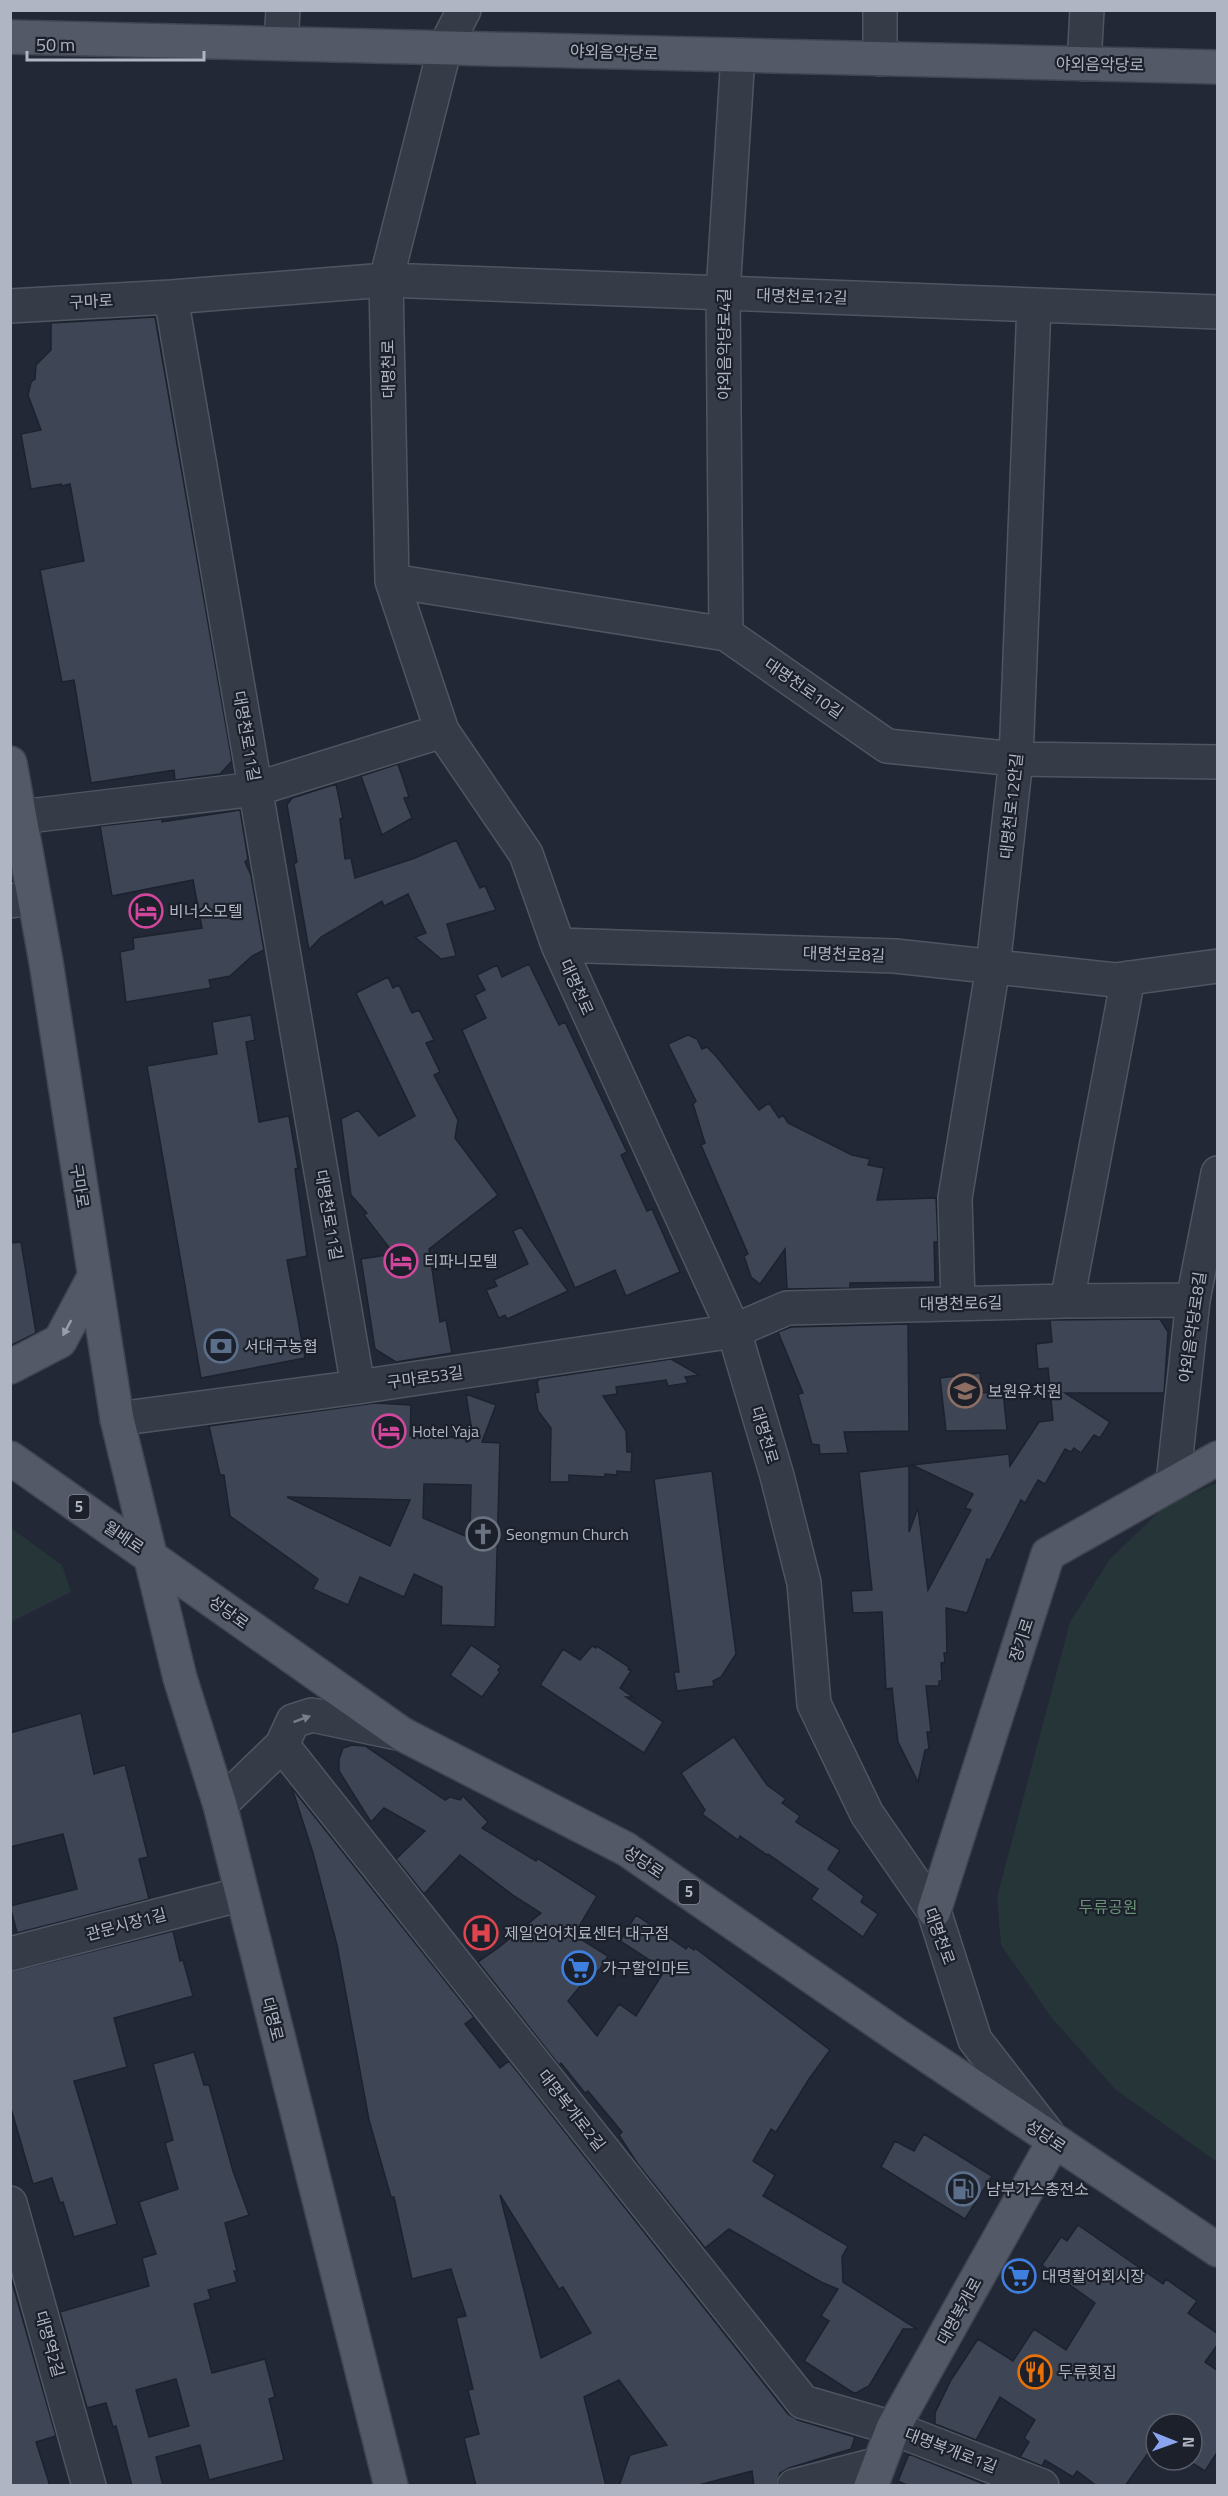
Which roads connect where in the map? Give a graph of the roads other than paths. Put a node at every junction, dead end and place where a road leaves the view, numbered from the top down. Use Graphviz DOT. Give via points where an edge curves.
graph roads {
  1 [pos="283,10"];
  2 [pos="464,10"];
  3 [pos="880,10"];
  4 [pos="1087,10"];
  5 [pos="10,37"];
  6 [pos="281,43"];
  7 [pos="445,47"];
  8 [pos="738,55"];
  9 [pos="880,58"];
  10 [pos="1084,64"];
  11 [pos="1218,68"];
  12 [pos="386,280"];
  13 [pos="723,293"];
  14 [pos="171,297"];
  15 [pos="1034,305"];
  16 [pos="10,306"];
  17 [pos="1218,312"];
  18 [pos="392,581"];
  19 [pos="726,634"];
  20 [pos="442,731"];
  21 [pos="1016,759"];
  22 [pos="1218,762"];
  23 [pos="10,763"];
  24 [pos="256,789"];
  25 [pos="20,817"];
  26 [pos="22,899"];
  27 [pos="558,945"];
  28 [pos="1218,966"];
  29 [pos="993,967"];
  30 [pos="1128,978"];
  31 [pos="1218,1173"];
  32 [pos="94,1277"];
  33 [pos="1193,1300"];
  34 [pos="1067,1301"];
  35 [pos="958,1303"];
  36 [pos="734,1331"];
  37 [pos="10,1367"];
  38 [pos="358,1387"];
  39 [pos="117,1419"];
  40 [pos="10,1458"];
  41 [pos="1218,1458"];
  42 [pos="1173,1483"];
  43 [pos="149,1555"];
  44 [pos="402,1734"];
  45 [pos="282,1745"];
  46 [pos="220,1805"];
  47 [pos="242,1894"];
  48 [pos="934,1911"];
  49 [pos="10,1954"];
  50 [pos="1054,2141"];
  51 [pos="10,2203"];
  52 [pos="1218,2250"];
  53 [pos="893,2428"];
  54 [pos="875,2475"];
  55 [pos="89,2486"];
  56 [pos="391,2486"];
  57 [pos="794,2486"];
  58 [pos="1041,2486"];
  1 -- 6 [label="street"];
  2 -- 7 [label="street, 대명천로"];
  3 -- 9 [label="street"];
  4 -- 10 [label="street"];
  5 -- 6 [label="main road, 야외음악당로"];
  6 -- 7 [label="main road, 야외음악당로"];
  7 -- 8 [label="main road, 야외음악당로"];
  7 -- 12 [label="street, 대명천로"];
  8 -- 9 [label="main road, 야외음악당로"];
  8 -- 13 [label="street, 야외음악당로4길"];
  9 -- 10 [label="main road, 야외음악당로"];
  10 -- 11 [label="main road, 야외음악당로"];
  12 -- 13 [label="street, 대명천로12길"];
  12 -- 14 [label="street"];
  12 -- 18 [label="street, 대명천로"];
  13 -- 15 [label="street, 대명천로12길"];
  13 -- 19 [label="street, 야외음악당로4길"];
  14 -- 16 [label="street, 구마로"];
  14 -- 24 [label="street, 대명천로11길"];
  15 -- 17 [label="street, 대명천로12길"];
  15 -- 21 [label="street, 대명천로12안길"];
  18 -- 19 [label="street, 대명천로10길"];
  18 -- 20 [label="street, 대명천로"];
  19 -- 21 [label="street, 대명천로10길" via="887,746"];
  20 -- 24 [label="street"];
  20 -- 27 [label="street, 대명천로" via="526,854"];
  21 -- 22 [label="street, 대명천로10길"];
  21 -- 29 [label="street, 대명천로12안길"];
  23 -- 25 [label="main road, 구마로"];
  24 -- 25 [label="street"];
  24 -- 38 [label="street, 대명천로11길"];
  25 -- 26 [label="main road, 구마로"];
  26 -- 32 [label="main road, 구마로"];
  27 -- 29 [label="street, 대명천로8길" via="895,956"];
  27 -- 36 [label="street, 대명천로"];
  28 -- 30 [label="street, 대명천로8길"];
  29 -- 30 [label="street, 대명천로8길" via="1115,980"];
  29 -- 35 [label="street, 대명천로12안길" via="955,1198"];
  30 -- 34 [label="street"];
  31 -- 33 [label="street, 야외음악당로8길"];
  32 -- 37 [label="main road, one-way" via="60,1341"];
  32 -- 39 [label="main road, 구마로"];
  33 -- 34 [label="street, 대명천로6길"];
  33 -- 42 [label="street, 야외음악당로8길"];
  34 -- 35 [label="street, 대명천로6길"];
  35 -- 36 [label="street, 대명천로6길" via="787,1308"];
  36 -- 38 [label="street, 구마로53길"];
  36 -- 48 [label="street, 대명천로" via="804,1583 814,1704 867,1814"];
  38 -- 39 [label="street, 구마로53길"];
  39 -- 43 [label="main road, 구마로"];
  40 -- 43 [label="main road, 월배로 / 5"];
  41 -- 42 [label="main road, 장기로"];
  42 -- 48 [label="main road, 장기로" via="1048,1554"];
  43 -- 44 [label="main road, 성당로 / 5"];
  43 -- 46 [label="main road, 대명로" via="180,1678"];
  45 -- 44 [label="street, one-way" via="293,1721 312,1716"];
  44 -- 50 [label="main road, 성당로 / 5" via="626,1849"];
  45 -- 46 [label="street"];
  45 -- 53 [label="street, 대명복개로2길" via="803,2402"];
  46 -- 47 [label="main road, 대명로"];
  47 -- 49 [label="street, 관문시장1길"];
  47 -- 56 [label="main road, 대명로"];
  48 -- 50 [label="street, 대명천로" via="975,2040"];
  50 -- 52 [label="main road, 성당로 / 5"];
  50 -- 53 [label="main road, 대명복개로"];
  51 -- 55 [label="street, 대명역2길"];
  53 -- 54 [label="main road, 대명복개로"];
  53 -- 58 [label="street, 대명복개로1길"];
  54 -- 57 [label="street"];
}
